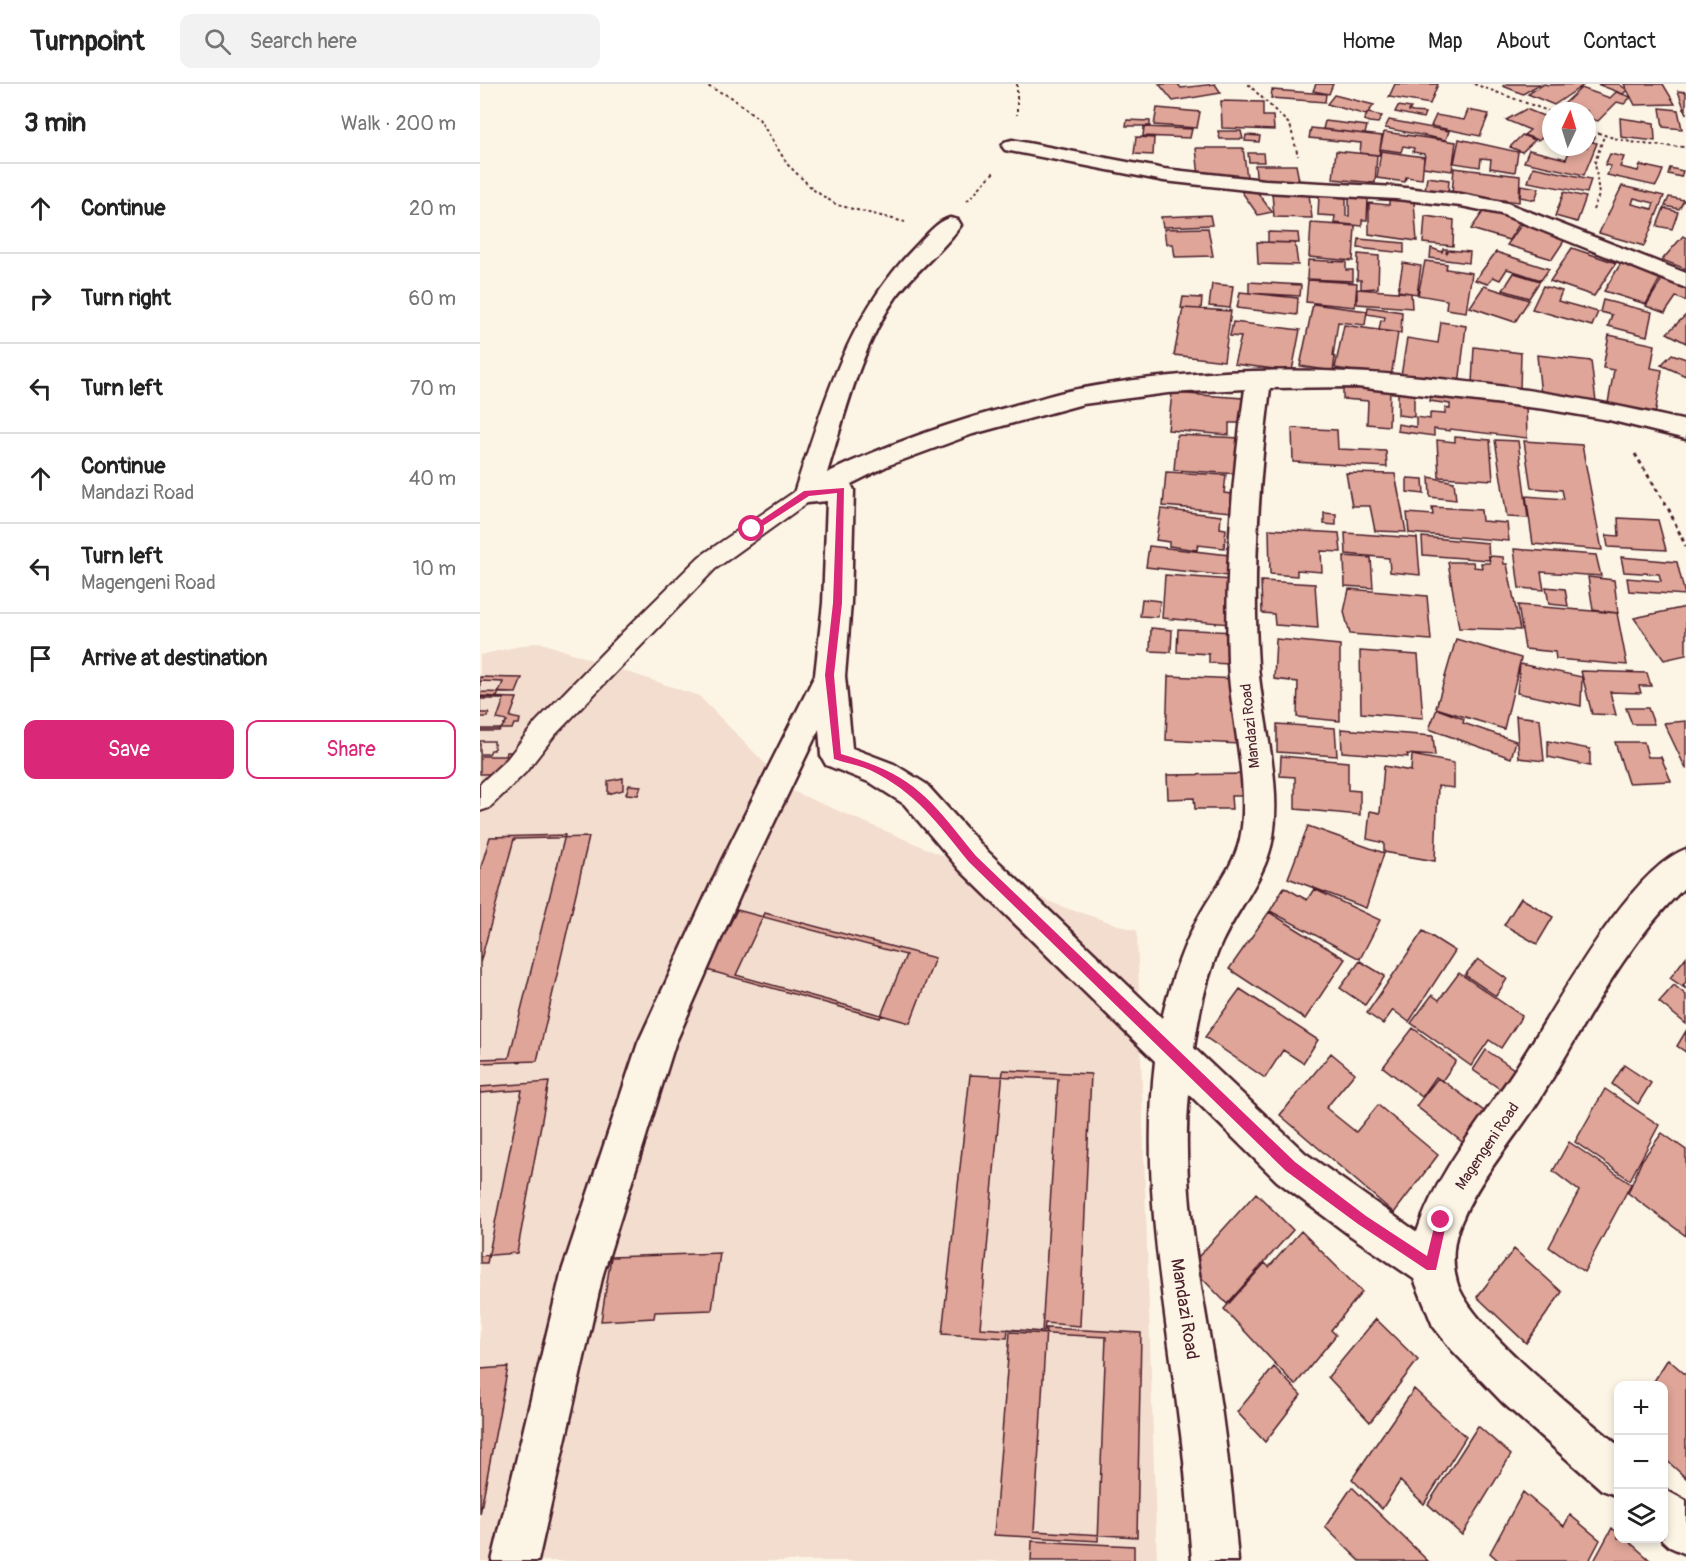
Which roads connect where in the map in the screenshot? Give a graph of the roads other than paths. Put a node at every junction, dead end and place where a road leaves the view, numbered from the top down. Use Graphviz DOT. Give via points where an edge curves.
graph roads {
  1 [pos="1012,146"];
  2 [pos="943,230"];
  3 [pos="1686,281"];
  4 [pos="1260,380"];
  5 [pos="1686,430"];
  6 [pos="807,493"];
  7 [pos="830,675"];
  8 [pos="480,800"];
  9 [pos="1686,864"];
  10 [pos="1174,1056"];
  11 [pos="1432,1266"];
  12 [pos="1614,1470"];
  13 [pos="1668,1515"];
  14 [pos="1686,1531"];
  15 [pos="515,1561"];
  16 [pos="1215,1561"];
  1 -- 3 [label="street" via="1164,175 1311,190 1396,193 1507,209"];
  2 -- 6 [label="street" via="873,315"];
  4 -- 5 [label="street" via="1357,379 1463,390 1610,412"];
  4 -- 6 [label="street" via="1168,385 1083,396 965,427 880,459"];
  4 -- 10 [label="street, Mandazi Road" via="1245,489 1242,566 1243,663 1258,830 1245,870 1206,938 1189,989"];
  6 -- 7 [label="street" via="841,490"];
  6 -- 8 [label="lane" via="706,563"];
  7 -- 10 [label="street" via="837,756 900,781 927,802 972,859"];
  7 -- 15 [label="street" via="734,871 657,1043 582,1274"];
  9 -- 11 [label="street, Magengeni Road" via="1639,912 1601,963 1524,1091 1466,1173 1441,1220"];
  10 -- 11 [label="street" via="1291,1167"];
  10 -- 16 [label="street, Mandazi Road" via="1169,1143 1175,1248 1202,1422"];
  11 -- 12 [label="street, Magengeni Road" via="1439,1294 1455,1320 1497,1366"];
  13 -- 14 [label="street"];
}
